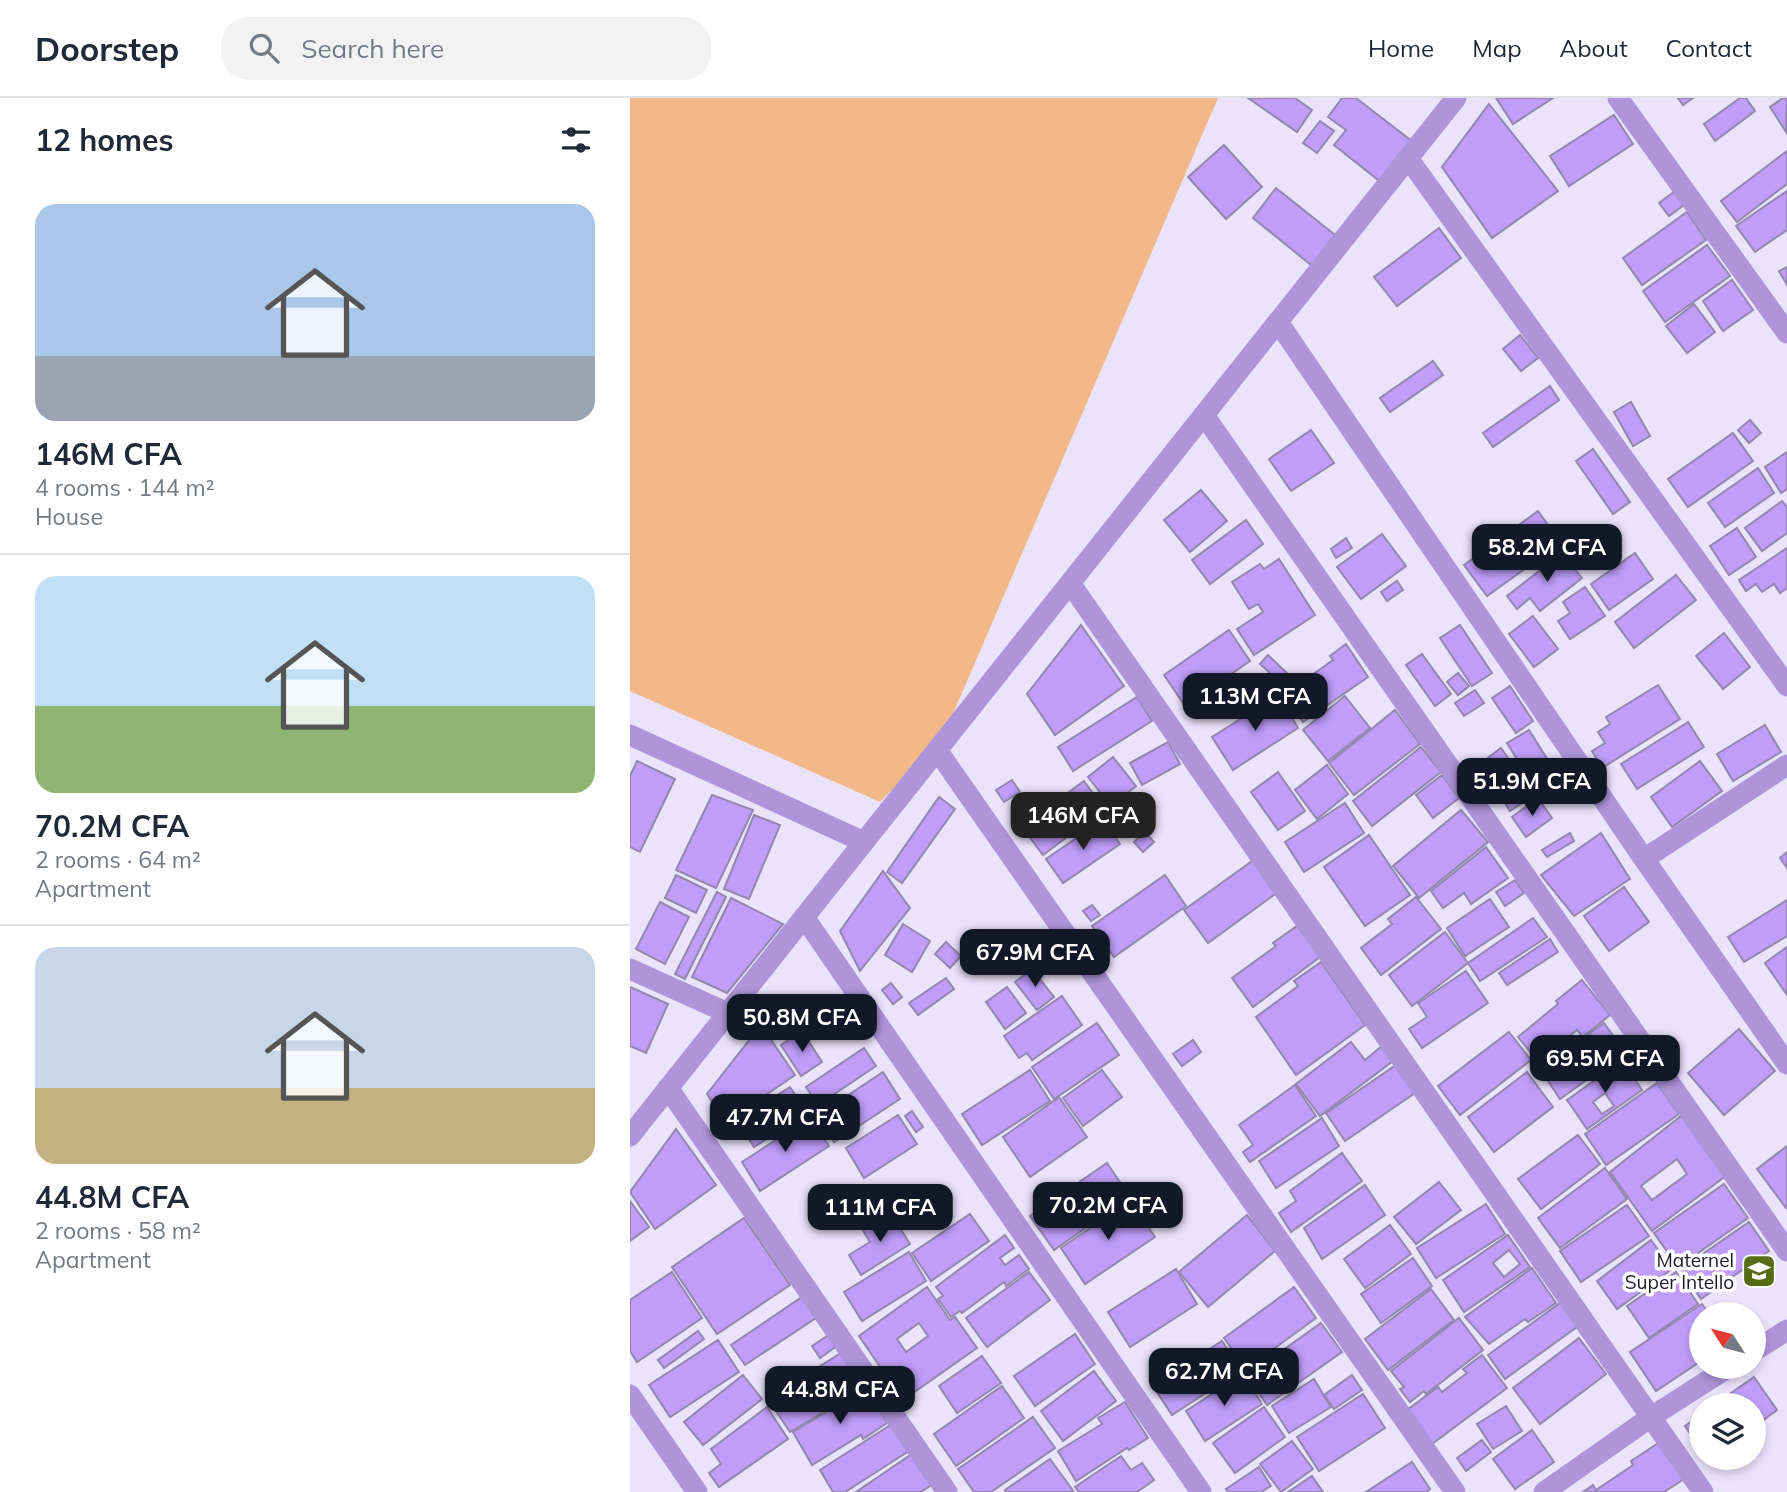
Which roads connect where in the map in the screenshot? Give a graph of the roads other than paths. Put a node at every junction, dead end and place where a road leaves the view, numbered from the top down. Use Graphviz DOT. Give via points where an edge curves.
graph roads {
  1 [pos="1455,98"];
  2 [pos="1618,98"];
  3 [pos="1408,158"];
  4 [pos="1278,322"];
  5 [pos="1787,333"];
  6 [pos="1203,415"];
  7 [pos="1070,583"];
  8 [pos="1787,686"];
  9 [pos="630,735"];
  10 [pos="937,750"];
  11 [pos="1787,765"];
  12 [pos="864,842"];
  13 [pos="1644,859"];
  14 [pos="804,917"];
  15 [pos="630,969"];
  16 [pos="728,1013"];
  17 [pos="1787,1064"];
  18 [pos="668,1088"];
  19 [pos="630,1136"];
  20 [pos="1787,1251"];
  21 [pos="1787,1330"];
  22 [pos="1766,1343"];
  23 [pos="1711,1379"];
  24 [pos="630,1395"];
  25 [pos="1651,1417"];
  26 [pos="697,1492"];
  27 [pos="947,1492"];
  28 [pos="1201,1492"];
  29 [pos="1455,1492"];
  30 [pos="1544,1492"];
  31 [pos="1703,1492"];
  1 -- 3 [label="street"];
  2 -- 5 [label="street"];
  3 -- 4 [label="street"];
  3 -- 8 [label="street"];
  4 -- 6 [label="street"];
  4 -- 13 [label="street"];
  6 -- 7 [label="street"];
  6 -- 20 [label="street"];
  7 -- 10 [label="street"];
  7 -- 25 [label="street"];
  9 -- 12 [label="street"];
  10 -- 12 [label="street"];
  10 -- 29 [label="street"];
  11 -- 13 [label="street"];
  12 -- 14 [label="street"];
  13 -- 17 [label="street"];
  14 -- 16 [label="street"];
  14 -- 28 [label="street"];
  15 -- 16 [label="street"];
  16 -- 18 [label="street"];
  18 -- 19 [label="street"];
  18 -- 27 [label="street"];
  21 -- 22 [label="street"];
  23 -- 25 [label="street"];
  24 -- 26 [label="street"];
  25 -- 30 [label="street"];
  25 -- 31 [label="street"];
}
